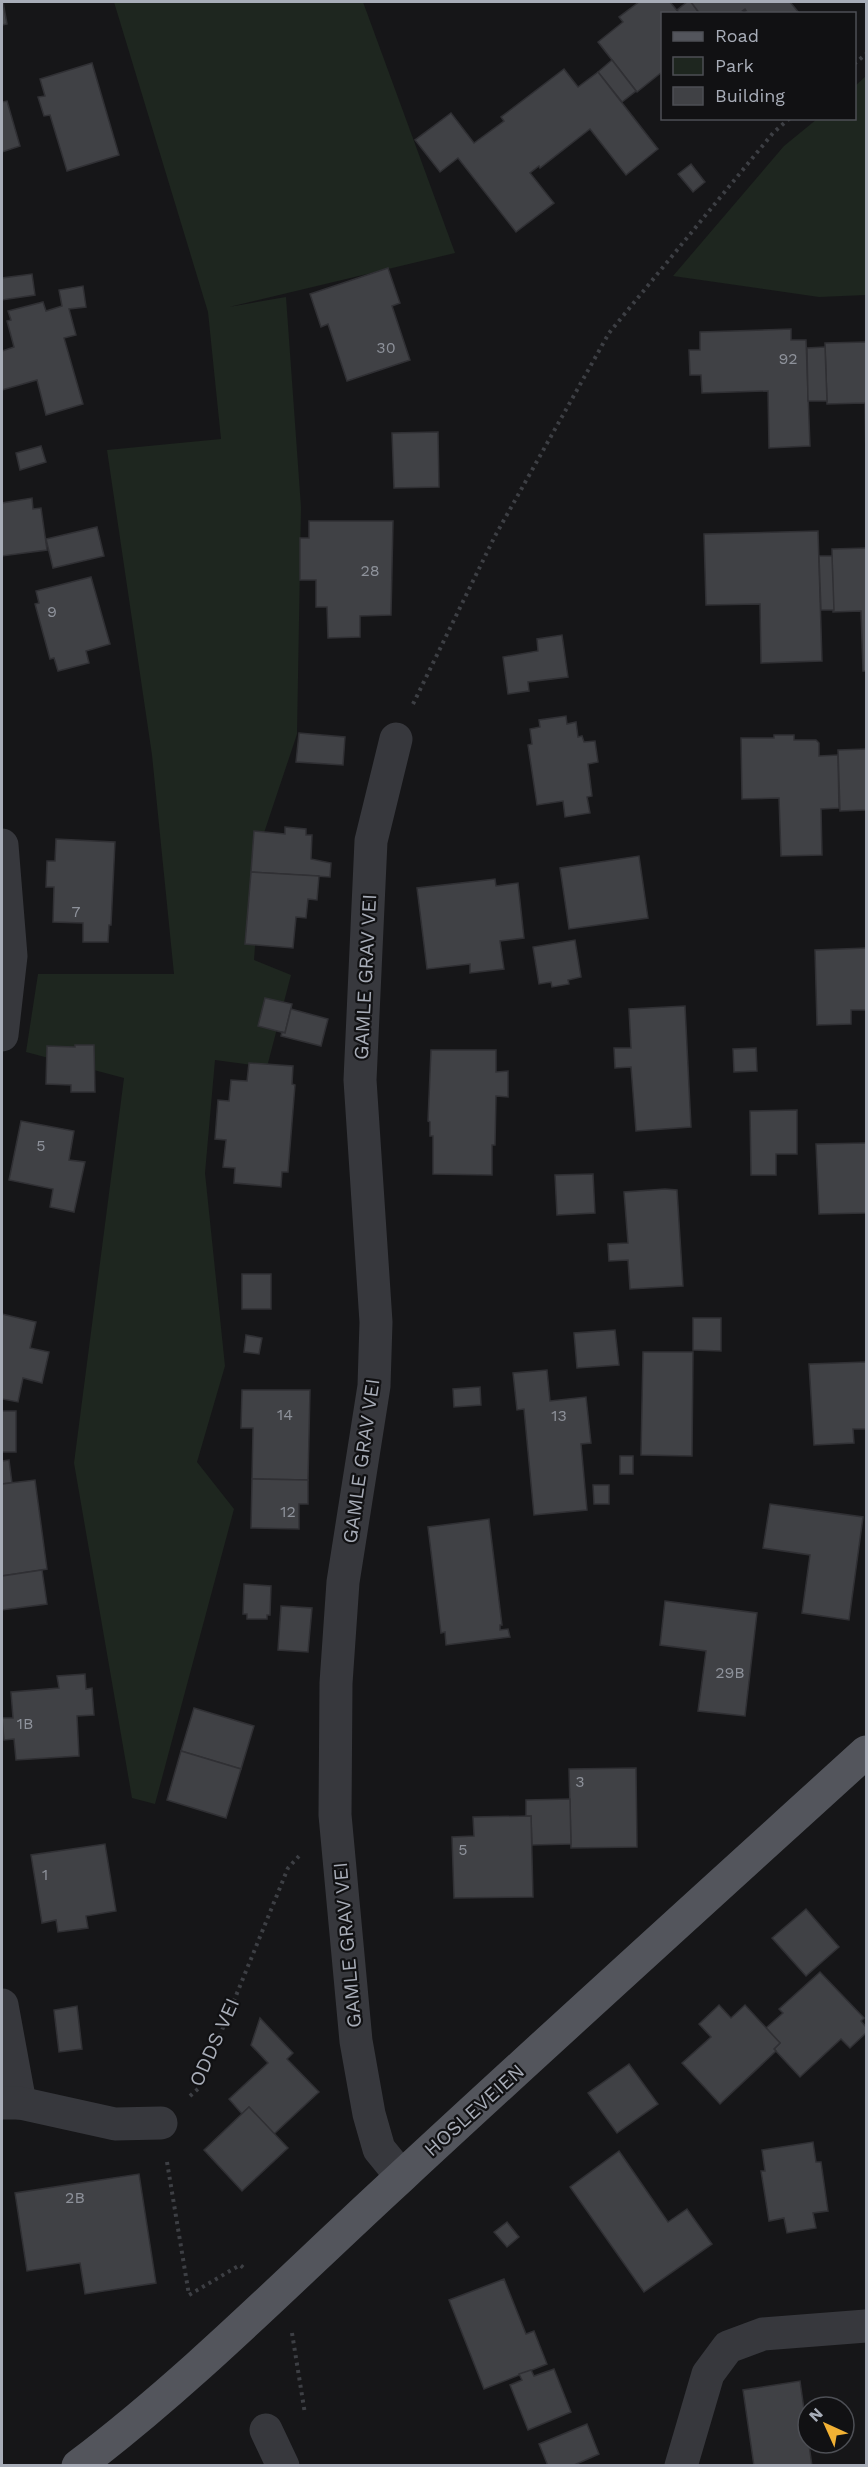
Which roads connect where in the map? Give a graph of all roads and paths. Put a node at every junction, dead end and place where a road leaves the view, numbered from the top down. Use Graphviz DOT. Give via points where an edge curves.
graph roads {
  1 [pos="788,120"];
  2 [pos="396,739"];
  3 [pos="2,845"];
  4 [pos="2,1035"];
  5 [pos="867,1752"];
  6 [pos="335,1815"];
  7 [pos="2,2005"];
  8 [pos="11,2103"];
  9 [pos="161,2123"];
  10 [pos="401,2176"];
  11 [pos="250,2275"];
  12 [pos="867,2326"];
  13 [pos="291,2327"];
  14 [pos="306,2422"];
  15 [pos="266,2430"];
  16 [pos="78,2466"];
  17 [pos="283,2466"];
  18 [pos="681,2466"];
  1 -- 2 [label="path" via="609,333 495,536"];
  2 -- 6 [label="street, GAMLE GRAV VEI" via="371,841 360,1080 376,1322 374,1386 343,1582 336,1683"];
  3 -- 4 [label="street" via="11,956"];
  5 -- 10 [label="main road, HOSLEVEIEN"];
  6 -- 9 [label="path, ODDS VEI" via="288,1868 198,2089"];
  6 -- 10 [label="street, GAMLE GRAV VEI" via="356,2041 367,2104 380,2149"];
  7 -- 8 [label="street"];
  8 -- 9 [label="street" via="115,2124"];
  9 -- 11 [label="path" via="189,2295 240,2265"];
  10 -- 16 [label="main road, HOSLEVEIEN" via="203,2360"];
  12 -- 18 [label="street" via="763,2334 728,2347 708,2374"];
  13 -- 14 [label="path"];
  15 -- 17 [label="street"];
}
